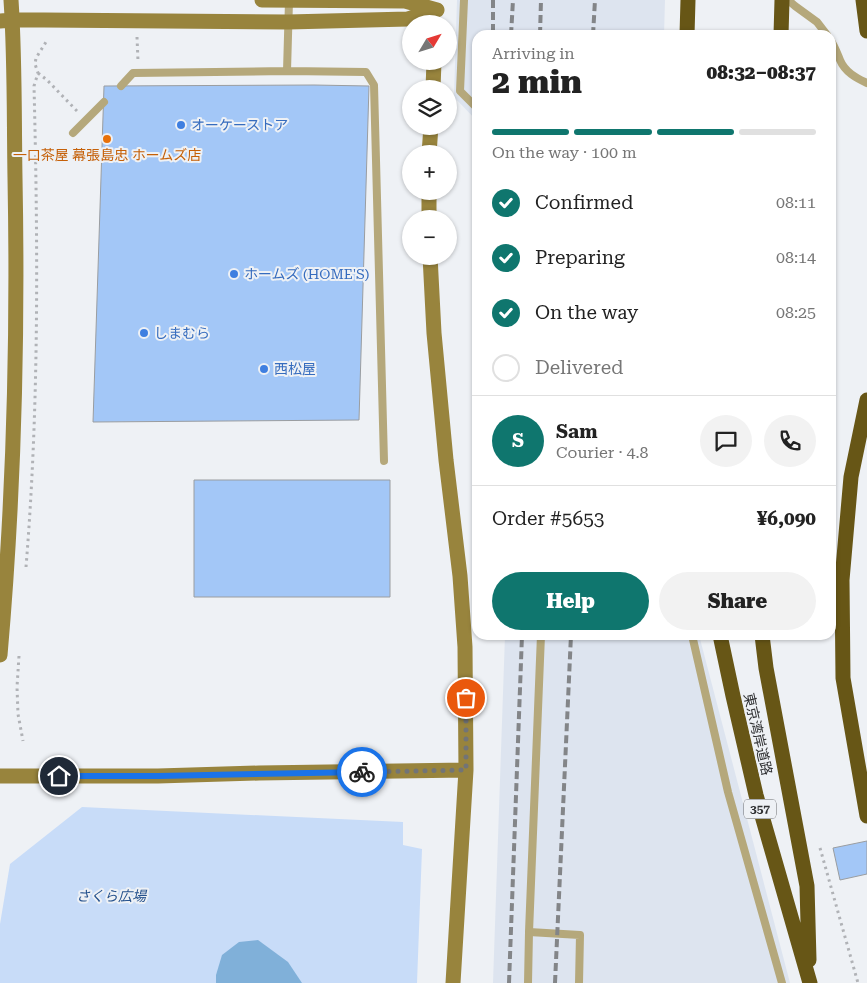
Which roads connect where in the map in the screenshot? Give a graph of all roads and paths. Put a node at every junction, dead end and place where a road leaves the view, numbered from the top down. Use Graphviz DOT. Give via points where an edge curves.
graph roads {
  1 [pos="11,0"];
  2 [pos="262,0"];
  3 [pos="464,0"];
  4 [pos="688,0"];
  5 [pos="782,0"];
  6 [pos="788,0"];
  7 [pos="864,0"];
  8 [pos="288,1"];
  9 [pos="437,11"];
  10 [pos="6,21"];
  11 [pos="288,22"];
  12 [pos="687,30"];
  13 [pos="781,30"];
  14 [pos="823,30"];
  15 [pos="867,31"];
  16 [pos="137,36"];
  17 [pos="836,51"];
  18 [pos="138,62"];
  19 [pos="288,71"];
  20 [pos="38,74"];
  21 [pos="867,82"];
  22 [pos="121,86"];
  23 [pos="104,102"];
  24 [pos="472,103"];
  25 [pos="78,112"];
  26 [pos="74,133"];
  27 [pos="430,265"];
  28 [pos="867,400"];
  29 [pos="384,461"];
  30 [pos="541,640"];
  31 [pos="693,640"];
  32 [pos="721,640"];
  33 [pos="763,640"];
  34 [pos="0,655"];
  35 [pos="466,770"];
  36 [pos="0,776"];
  37 [pos="867,816"];
  38 [pos="820,848"];
  39 [pos="529,932"];
  40 [pos="809,982"];
  41 [pos="453,983"];
  42 [pos="528,983"];
  43 [pos="579,983"];
  44 [pos="782,983"];
  45 [pos="858,983"];
  1 -- 10 [label="street"];
  2 -- 8 [label="street"];
  3 -- 24 [label="lane" via="460,91"];
  4 -- 12 [label="highway"];
  5 -- 13 [label="highway"];
  6 -- 14 [label="lane"];
  7 -- 15 [label="highway"];
  8 -- 9 [label="street" via="405,1"];
  8 -- 11 [label="lane"];
  9 -- 11 [label="street" via="408,20"];
  10 -- 11 [label="street"];
  10 -- 34 [label="street" via="16,258 16,383"];
  11 -- 19 [label="lane"];
  16 -- 18 [label="path"];
  17 -- 21 [label="lane" via="848,72"];
  19 -- 22 [label="lane" via="133,73"];
  19 -- 29 [label="lane" via="366,72 374,85"];
  20 -- 25 [label="path"];
  23 -- 26 [label="lane"];
  27 -- 35 [label="street" via="446,460 461,585"];
  28 -- 37 [label="highway" via="852,476 842,580 843,678"];
  30 -- 39 [label="lane"];
  31 -- 44 [label="lane" via="728,792"];
  32 -- 40 [label="highway, 東京湾岸道路 / 357" via="756,795"];
  33 -- 40 [label="highway" via="807,886"];
  35 -- 36 [label="street"];
  35 -- 41 [label="street"];
  38 -- 45 [label="path"];
  39 -- 42 [label="lane"];
  39 -- 43 [label="lane" via="580,935"];
}
